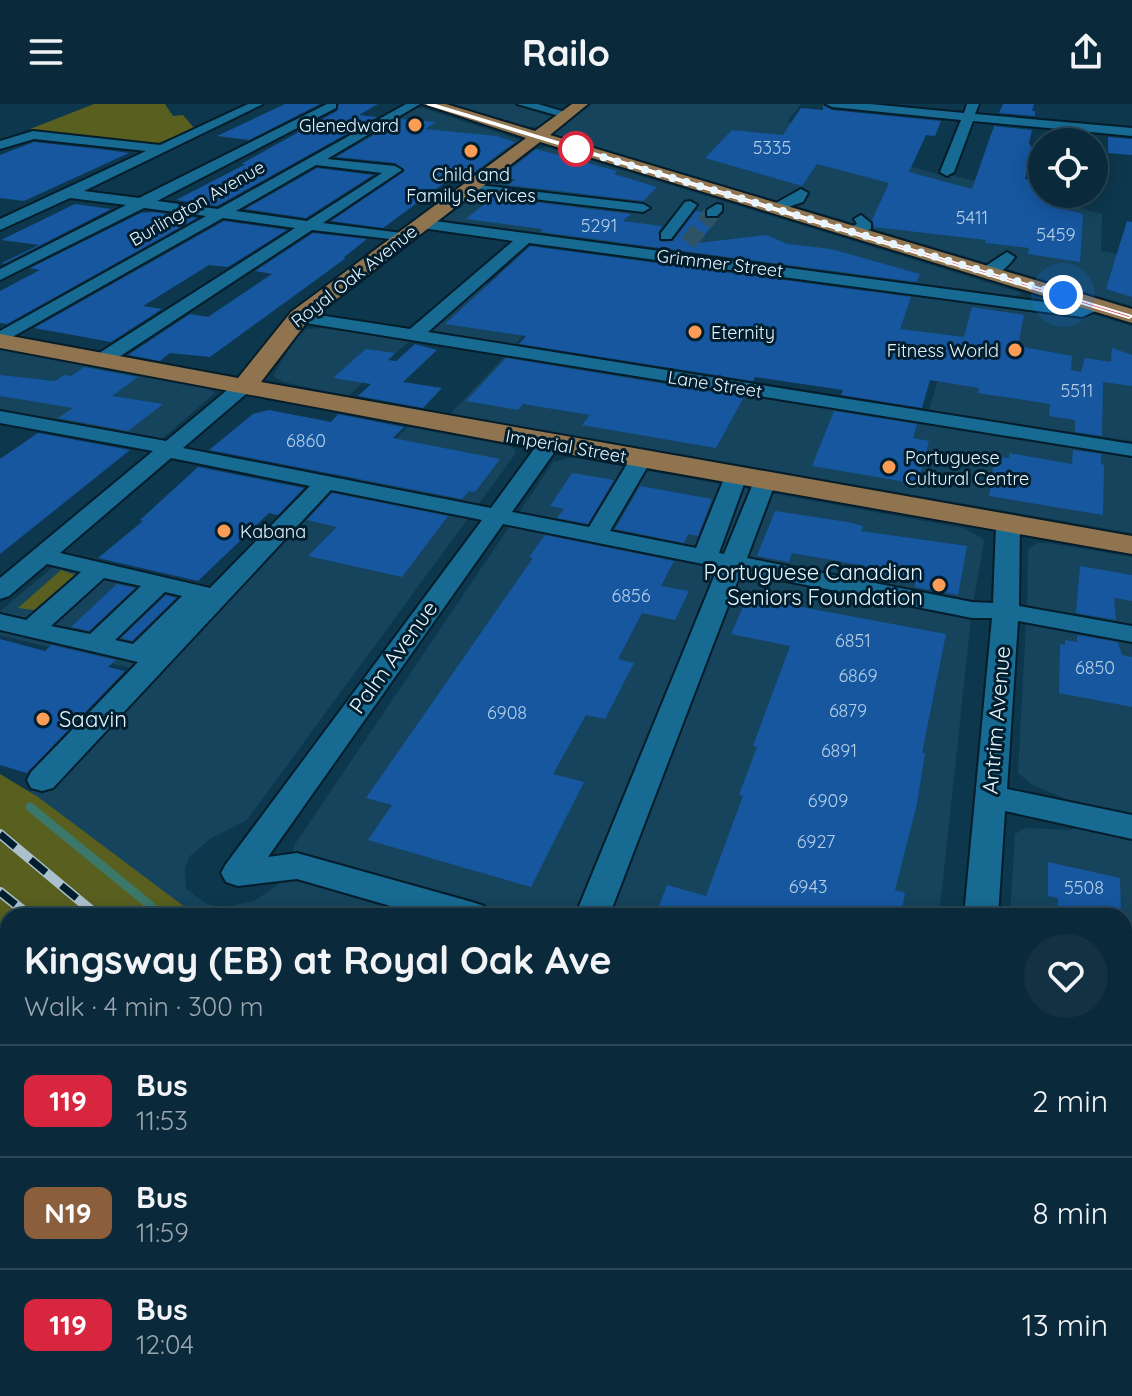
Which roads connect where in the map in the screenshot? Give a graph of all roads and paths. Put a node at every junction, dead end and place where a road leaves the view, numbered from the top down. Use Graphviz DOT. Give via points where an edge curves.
graph roads {
  1 [pos="257,104"];
  2 [pos="414,104"];
  3 [pos="430,104"];
  4 [pos="523,104"];
  5 [pos="581,104"];
  6 [pos="832,104"];
  7 [pos="871,106"];
  8 [pos="335,107"];
  9 [pos="970,110"];
  10 [pos="566,114"];
  11 [pos="361,115"];
  12 [pos="383,120"];
  13 [pos="1132,132"];
  14 [pos="538,137"];
  15 [pos="0,145"];
  16 [pos="162,149"];
  17 [pos="312,161"];
  18 [pos="947,172"];
  19 [pos="470,188"];
  20 [pos="67,193"];
  21 [pos="801,193"];
  22 [pos="140,203"];
  23 [pos="690,205"];
  24 [pos="643,208"];
  25 [pos="774,208"];
  26 [pos="219,214"];
  27 [pos="420,224"];
  28 [pos="0,225"];
  29 [pos="309,226"];
  30 [pos="402,238"];
  31 [pos="526,238"];
  32 [pos="688,243"];
  33 [pos="1007,257"];
  34 [pos="987,272"];
  35 [pos="0,275"];
  36 [pos="1063,295"];
  37 [pos="1021,302"];
  38 [pos="1098,306"];
  39 [pos="1132,316"];
  40 [pos="299,317"];
  41 [pos="414,335"];
  42 [pos="0,340"];
  43 [pos="103,359"];
  44 [pos="237,368"];
  45 [pos="0,417"];
  46 [pos="30,423"];
  47 [pos="10,436"];
  48 [pos="550,443"];
  49 [pos="170,449"];
  50 [pos="1132,450"];
  51 [pos="641,459"];
  52 [pos="736,476"];
  53 [pos="765,481"];
  54 [pos="326,482"];
  55 [pos="495,516"];
  56 [pos="1008,525"];
  57 [pos="599,530"];
  58 [pos="1132,545"];
  59 [pos="716,554"];
  60 [pos="42,556"];
  61 [pos="99,569"];
  62 [pos="159,583"];
  63 [pos="0,591"];
  64 [pos="1006,611"];
  65 [pos="0,622"];
  66 [pos="32,629"];
  67 [pos="1132,634"];
  68 [pos="95,644"];
  69 [pos="42,780"];
  70 [pos="990,797"];
  71 [pos="1132,827"];
  72 [pos="444,908"];
  73 [pos="595,908"];
  74 [pos="982,908"];
  1 -- 16 [label="street"];
  2 -- 12 [label="street, Burlington Avenue"];
  3 -- 14 [label="main road"];
  4 -- 10 [label="street"];
  5 -- 10 [label="main road, Royal Oak Avenue"];
  6 -- 7 [label="street"];
  7 -- 9 [label="street"];
  8 -- 22 [label="street"];
  9 -- 13 [label="street"];
  9 -- 18 [label="street"];
  10 -- 14 [label="main road, Royal Oak Avenue"];
  11 -- 12 [label="street"];
  12 -- 17 [label="street, Burlington Avenue"];
  14 -- 19 [label="main road, Royal Oak Avenue"];
  14 -- 25 [label="main road"];
  15 -- 16 [label="street" via="33,135"];
  16 -- 20 [label="street"];
  17 -- 26 [label="street, Burlington Avenue"];
  17 -- 29 [label="street" via="395,170"];
  19 -- 24 [label="street"];
  19 -- 27 [label="main road, Royal Oak Avenue"];
  20 -- 22 [label="street"];
  20 -- 28 [label="street"];
  21 -- 25 [label="street"];
  22 -- 26 [label="street"];
  22 -- 35 [label="street"];
  23 -- 32 [label="street" via="661,245 681,248"];
  25 -- 34 [label="main road" via="856,225"];
  26 -- 29 [label="street"];
  26 -- 42 [label="street, Burlington Avenue"];
  27 -- 30 [label="main road, Royal Oak Avenue"];
  27 -- 31 [label="street, Grimmer Street"];
  29 -- 30 [label="street"];
  29 -- 43 [label="street"];
  30 -- 40 [label="main road, Royal Oak Avenue"];
  31 -- 37 [label="street, Grimmer Street"];
  31 -- 41 [label="street"];
  33 -- 34 [label="street"];
  34 -- 36 [label="main road"];
  36 -- 37 [label="street, Grimmer Street"];
  36 -- 38 [label="main road"];
  37 -- 38 [label="street, Grimmer Street" via="1082,312"];
  38 -- 39 [label="main road"];
  40 -- 41 [label="street, Lane Street"];
  40 -- 44 [label="main road, Royal Oak Avenue" via="257,373"];
  41 -- 50 [label="street, Lane Street"];
  42 -- 43 [label="main road, Imperial Street"];
  43 -- 44 [label="main road, Imperial Street" via="178,373"];
  44 -- 48 [label="main road, Imperial Street"];
  44 -- 49 [label="street, Royal Oak Avenue"];
  45 -- 46 [label="street"];
  46 -- 47 [label="street"];
  46 -- 49 [label="street"];
  48 -- 51 [label="main road, Imperial Street"];
  48 -- 55 [label="street, Palm Avenue"];
  49 -- 54 [label="street"];
  49 -- 60 [label="street, Royal Oak Avenue"];
  51 -- 52 [label="main road, Imperial Street"];
  51 -- 57 [label="street"];
  52 -- 53 [label="main road, Imperial Street"];
  52 -- 59 [label="street"];
  53 -- 56 [label="main road, Imperial Street"];
  53 -- 59 [label="street"];
  54 -- 55 [label="street"];
  54 -- 69 [label="street"];
  55 -- 57 [label="street"];
  55 -- 72 [label="street, Palm Avenue" via="238,873 297,866"];
  56 -- 58 [label="main road, Imperial Street"];
  56 -- 64 [label="street, Antrim Avenue"];
  57 -- 59 [label="street" via="652,546"];
  59 -- 64 [label="street" via="972,610"];
  59 -- 73 [label="street"];
  60 -- 61 [label="street"];
  60 -- 63 [label="street, Royal Oak Avenue"];
  61 -- 62 [label="street"];
  61 -- 66 [label="street"];
  62 -- 68 [label="street"];
  62 -- 68 [label="street" via="200,592 139,654"];
  64 -- 67 [label="street"];
  64 -- 70 [label="street, Antrim Avenue"];
  65 -- 66 [label="street"];
  66 -- 68 [label="street"];
  70 -- 71 [label="street"];
  70 -- 74 [label="street, Antrim Avenue"];
}
